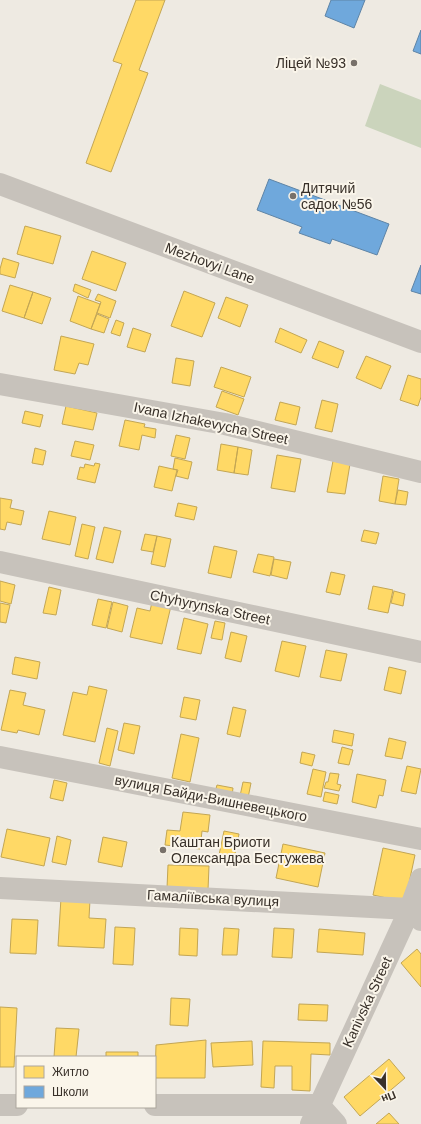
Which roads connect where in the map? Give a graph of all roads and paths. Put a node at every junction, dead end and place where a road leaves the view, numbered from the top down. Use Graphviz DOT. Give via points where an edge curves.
graph roads {
  1 [pos="0,184"];
  2 [pos="421,342"];
  3 [pos="0,384"];
  4 [pos="421,472"];
  5 [pos="0,562"];
  6 [pos="421,652"];
  7 [pos="0,757"];
  8 [pos="421,839"];
  9 [pos="421,879"];
  10 [pos="0,888"];
  11 [pos="417,910"];
  12 [pos="0,1105"];
  13 [pos="16,1105"];
  14 [pos="156,1105"];
  15 [pos="315,1114"];
  16 [pos="336,1124"];
  1 -- 2 [label="street, Mezhovyi Lane"];
  3 -- 4 [label="street, Ivana Izhakevycha Street" via="225,424"];
  5 -- 6 [label="street, Chyhyrynska Street"];
  7 -- 8 [label="street, вулиця Байди-Вишневецького"];
  9 -- 11 [label="street, Kanivska Street"];
  10 -- 11 [label="street, Гамаліївська вулиця"];
  11 -- 15 [label="street, Kanivska Street"];
  12 -- 13 [label="street"];
  14 -- 15 [label="street"];
  15 -- 16 [label="street"];
}
